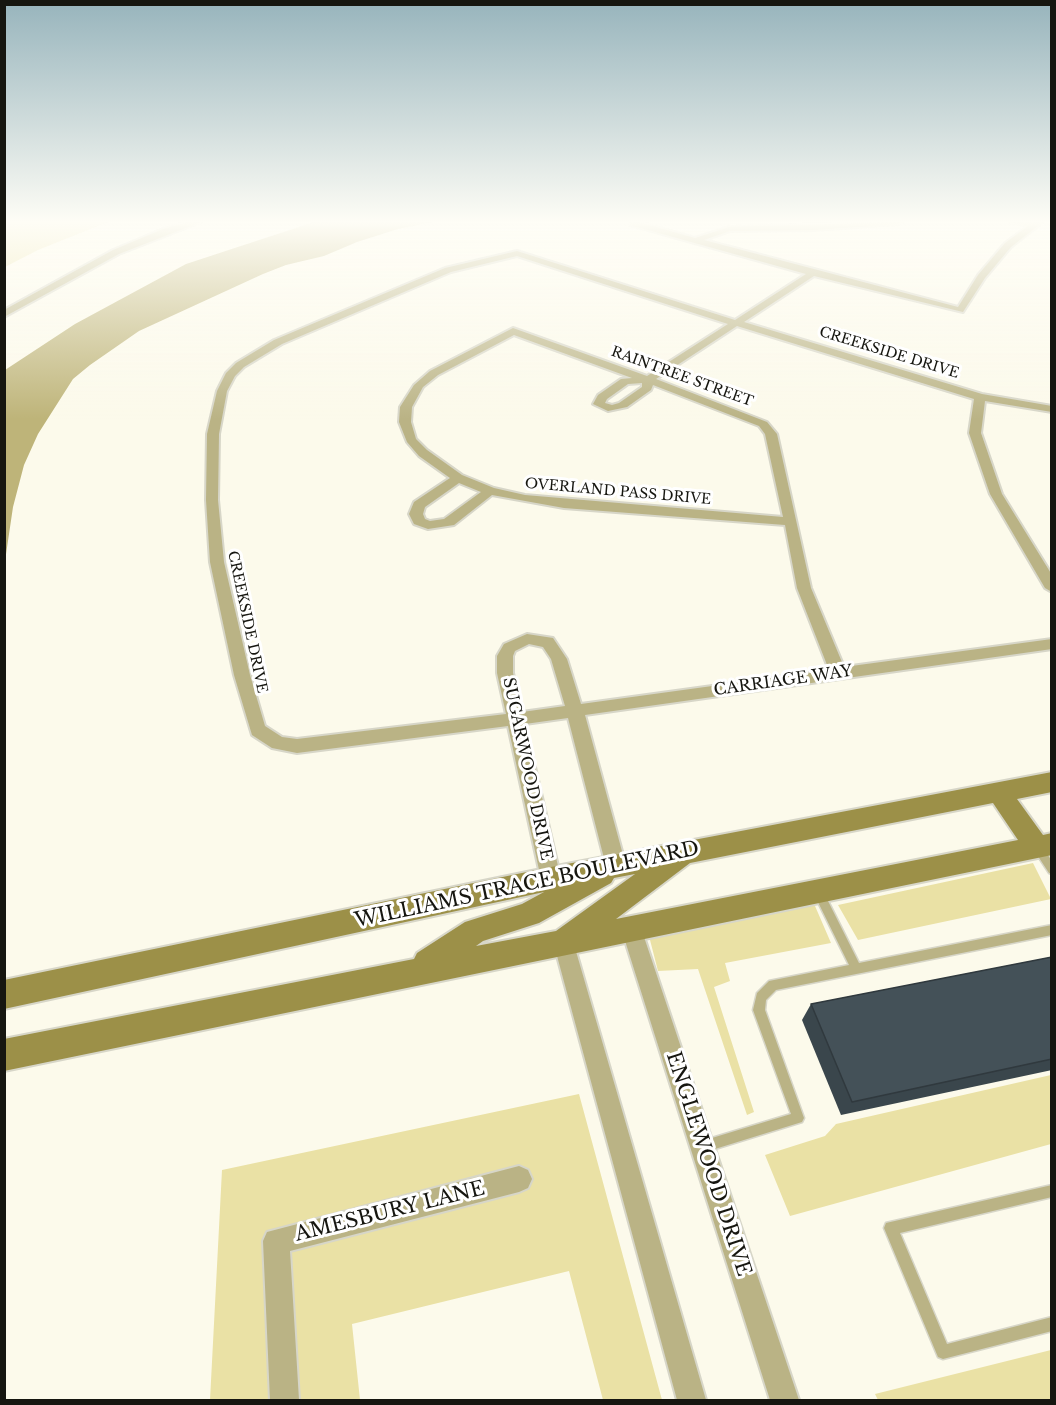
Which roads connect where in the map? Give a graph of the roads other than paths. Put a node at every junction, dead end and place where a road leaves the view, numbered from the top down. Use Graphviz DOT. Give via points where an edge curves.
graph roads {
  1 [pos="52,288"];
  2 [pos="407,288"];
  3 [pos="625,288"];
  4 [pos="791,288"];
  5 [pos="871,288"];
  6 [pos="976,288"];
  7 [pos="4,314"];
  8 [pos="736,323"];
  9 [pos="513,331"];
  10 [pos="648,380"];
  11 [pos="980,397"];
  12 [pos="1052,409"];
  13 [pos="458,478"];
  14 [pos="490,491"];
  15 [pos="791,522"];
  16 [pos="1052,588"];
  17 [pos="1052,644"];
  18 [pos="838,673"];
  19 [pos="575,711"];
  20 [pos="515,719"];
  21 [pos="1052,782"];
  22 [pos="998,791"];
  23 [pos="1044,845"];
  24 [pos="687,852"];
  25 [pos="616,866"];
  26 [pos="1052,870"];
  27 [pos="551,879"];
  28 [pos="818,891"];
  29 [pos="631,928"];
  30 [pos="1052,930"];
  31 [pos="563,941"];
  32 [pos="856,969"];
  33 [pos="416,970"];
  34 [pos="4,995"];
  35 [pos="4,1055"];
  36 [pos="702,1147"];
  37 [pos="519,1179"];
  38 [pos="1052,1191"];
  39 [pos="1052,1324"];
  40 [pos="284,1401"];
  41 [pos="692,1401"];
  42 [pos="784,1401"];
  1 -- 7 [label="street"];
  2 -- 20 [label="street, CREEKSIDE DRIVE" via="256,353 230,375 222,391 213,434 212,500 217,561 242,675 258,729 278,743 297,746"];
  3 -- 8 [label="street, CREEKSIDE DRIVE"];
  4 -- 8 [label="street"];
  5 -- 6 [label="street" via="960,310"];
  8 -- 10 [label="street"];
  8 -- 11 [label="street, CREEKSIDE DRIVE"];
  9 -- 10 [label="street, RAINTREE STREET"];
  9 -- 13 [label="street, OVERLAND PASS DRIVE" via="435,373 419,385 406,407 405,422 411,440"];
  10 -- 15 [label="street, RAINTREE STREET" via="763,424 771,434"];
  11 -- 12 [label="street, CREEKSIDE DRIVE"];
  11 -- 16 [label="street" via="975,433 996,494"];
  13 -- 14 [label="street, OVERLAND PASS DRIVE"];
  13 -- 14 [label="street" via="418,505 419,521 428,525 449,522"];
  14 -- 15 [label="street, OVERLAND PASS DRIVE" via="564,504"];
  15 -- 18 [label="street, RAINTREE STREET" via="804,588"];
  17 -- 18 [label="street, CARRIAGE WAY"];
  18 -- 19 [label="street, CARRIAGE WAY"];
  19 -- 20 [label="street, CARRIAGE WAY"];
  19 -- 20 [label="street, SUGARWOOD DRIVE" via="554,649 548,642 527,639 509,648 505,656"];
  19 -- 25 [label="street, SUGARWOOD DRIVE"];
  20 -- 27 [label="street, SUGARWOOD DRIVE"];
  21 -- 22 [label="main road, WILLIAMS TRACE BOULEVARD"];
  22 -- 23 [label="main road"];
  22 -- 24 [label="main road, WILLIAMS TRACE BOULEVARD"];
  23 -- 26 [label="lane"];
  23 -- 28 [label="main road"];
  24 -- 25 [label="main road, WILLIAMS TRACE BOULEVARD"];
  24 -- 31 [label="main road"];
  25 -- 27 [label="main road, WILLIAMS TRACE BOULEVARD"];
  25 -- 33 [label="main road" via="528,914 475,931"];
  27 -- 34 [label="main road, WILLIAMS TRACE BOULEVARD"];
  28 -- 29 [label="main road"];
  28 -- 32 [label="lane"];
  29 -- 31 [label="main road"];
  29 -- 36 [label="street, ENGLEWOOD DRIVE"];
  30 -- 32 [label="lane"];
  31 -- 33 [label="main road"];
  31 -- 41 [label="street"];
  32 -- 36 [label="lane" via="767,989 759,1010 798,1118"];
  33 -- 35 [label="main road"];
  36 -- 42 [label="street, ENGLEWOOD DRIVE"];
  37 -- 40 [label="street, AMESBURY LANE" via="276,1241"];
  38 -- 39 [label="lane" via="891,1228 943,1352"];
}
